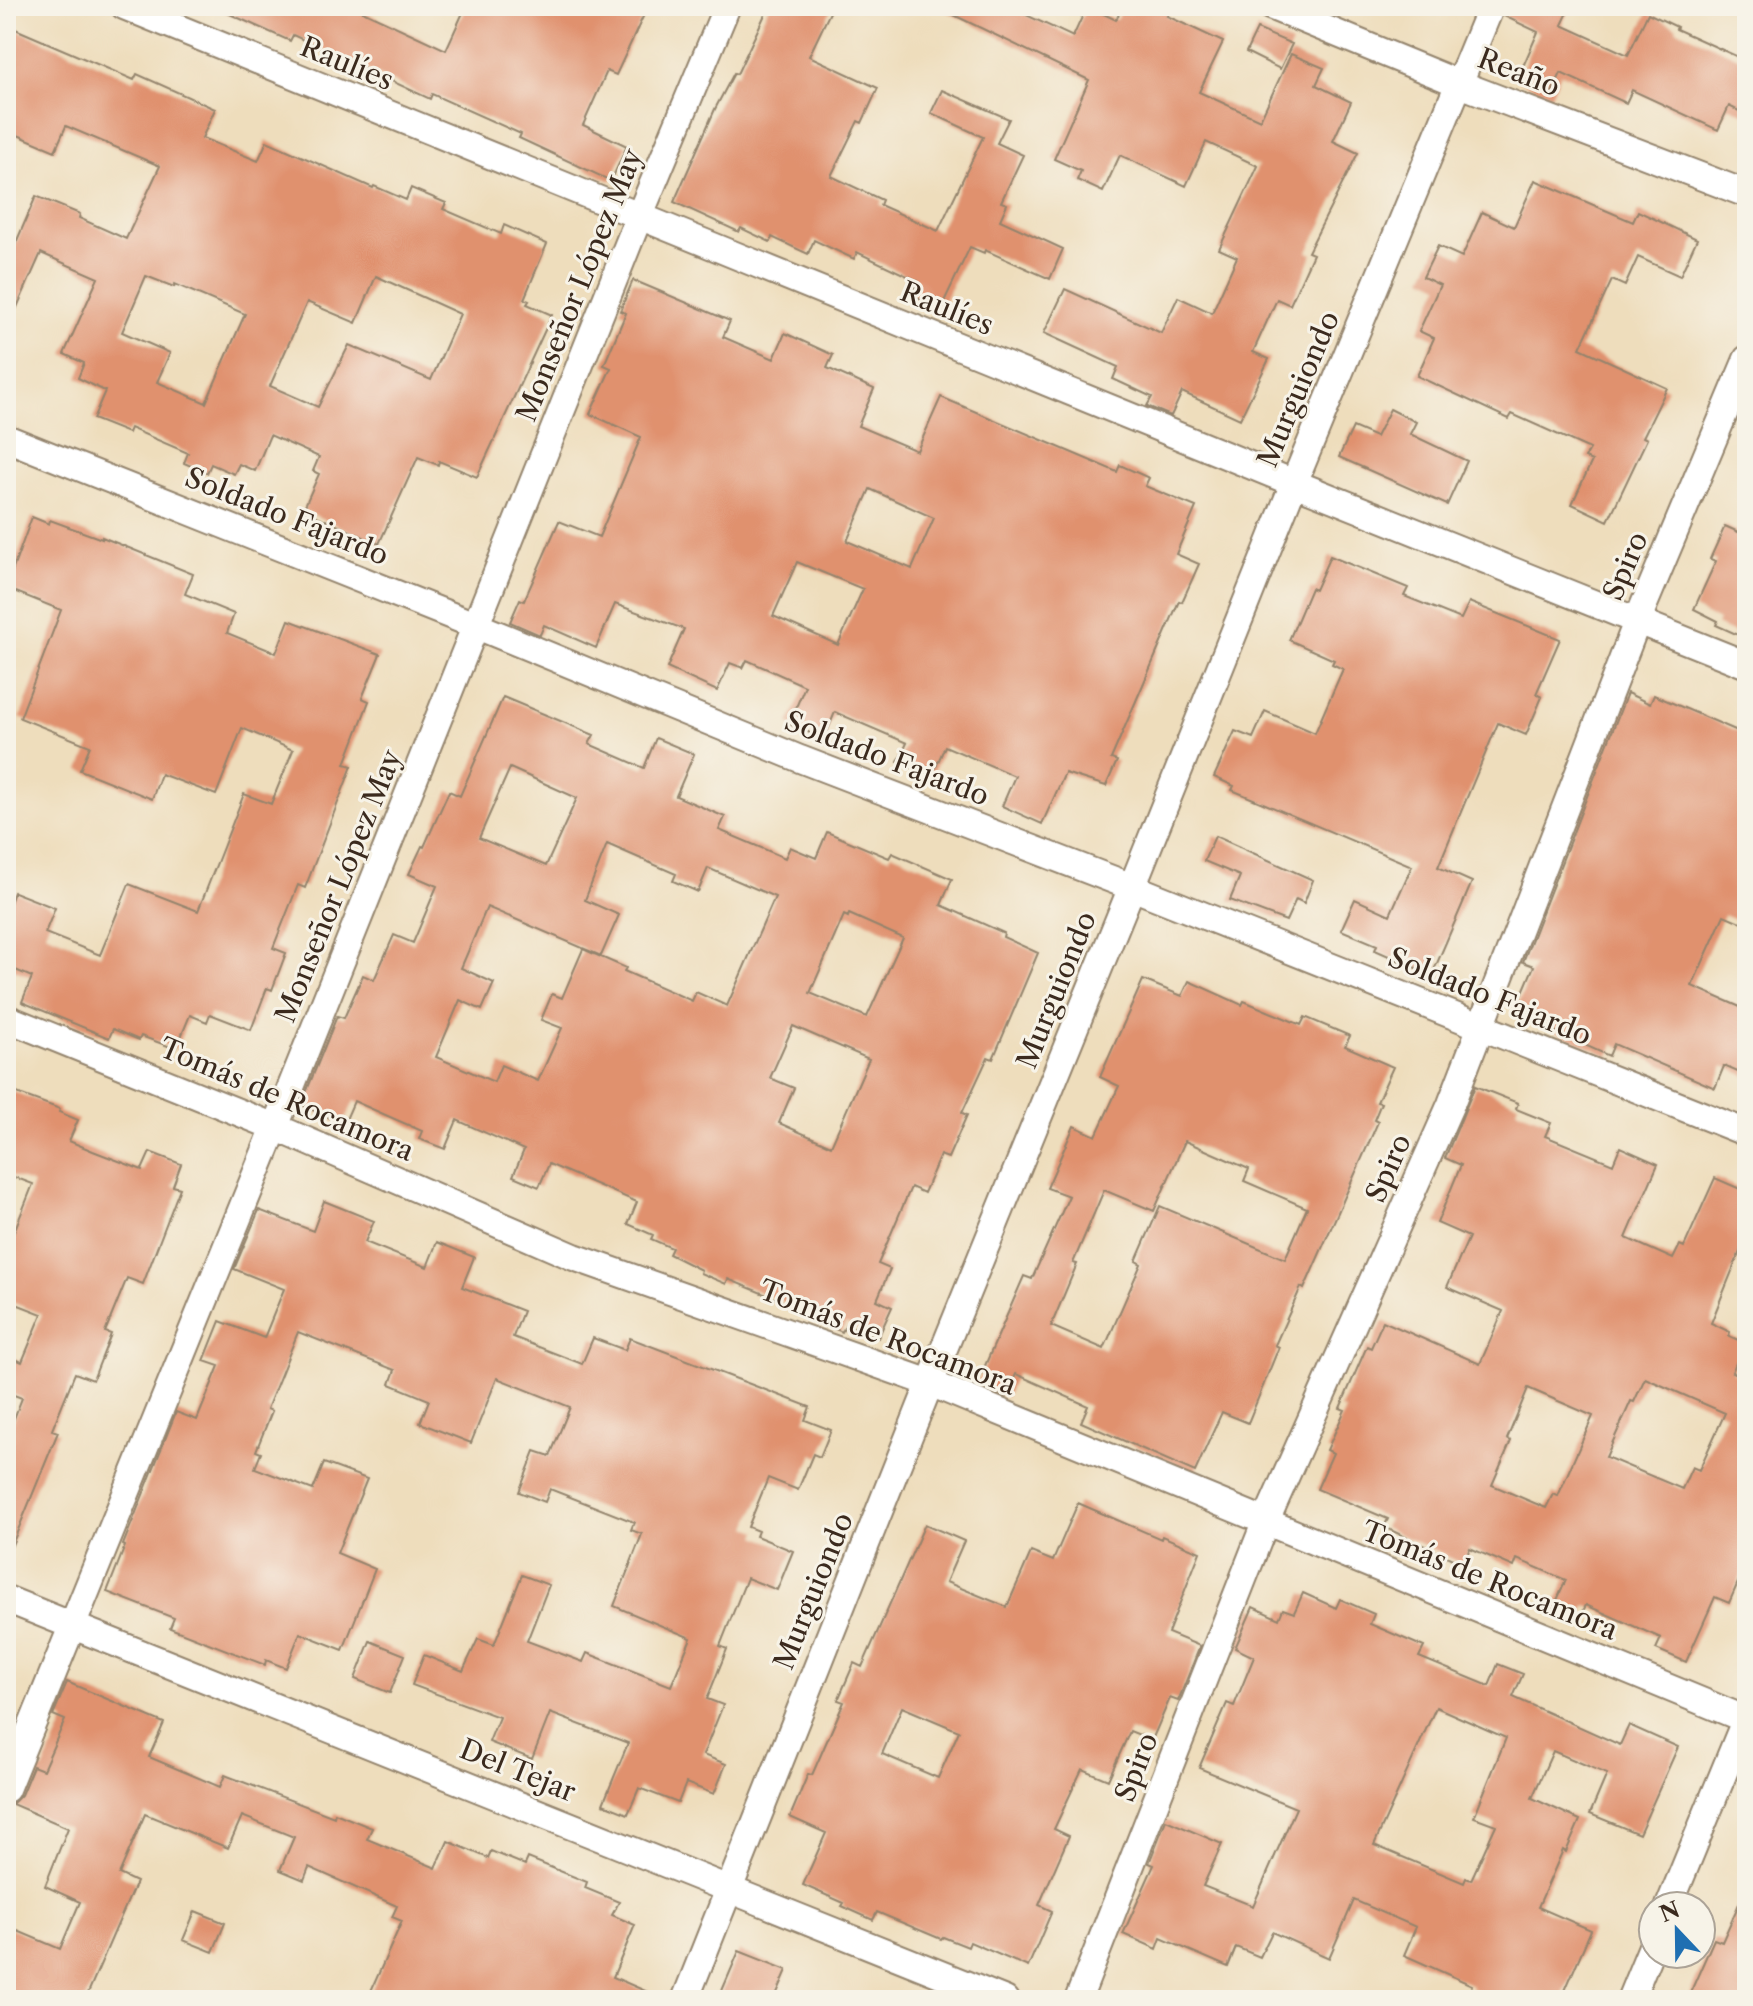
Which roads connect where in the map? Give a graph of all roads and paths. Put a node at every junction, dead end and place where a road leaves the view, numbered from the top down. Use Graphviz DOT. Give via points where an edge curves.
graph roads {
  1 [pos="124,6"];
  2 [pos="727,6"];
  3 [pos="1270,6"];
  4 [pos="1491,6"];
  5 [pos="1460,84"];
  6 [pos="1747,194"];
  7 [pos="639,217"];
  8 [pos="1747,359"];
  9 [pos="6,438"];
  10 [pos="1294,483"];
  11 [pos="1638,619"];
  12 [pos="477,626"];
  13 [pos="1747,665"];
  14 [pos="1132,887"];
  15 [pos="6,1018"];
  16 [pos="1481,1026"];
  17 [pos="275,1127"];
  18 [pos="1747,1133"];
  19 [pos="930,1383"];
  20 [pos="1265,1523"];
  21 [pos="6,1599"];
  22 [pos="71,1626"];
  23 [pos="1747,1718"];
  24 [pos="6,1789"];
  25 [pos="730,1889"];
  26 [pos="1676,1890"];
  27 [pos="1642,1970"];
  28 [pos="685,2000"];
  29 [pos="1005,2000"];
  30 [pos="1078,2000"];
  31 [pos="1630,2000"];
  1 -- 7 [label="street, Raulíes"];
  2 -- 7 [label="street, Monseñor López May"];
  3 -- 5 [label="street, Reaño"];
  4 -- 5 [label="street, Murguiondo"];
  5 -- 6 [label="street, Reaño"];
  5 -- 10 [label="street, Murguiondo"];
  7 -- 10 [label="street, Raulíes"];
  7 -- 12 [label="street, Monseñor López May"];
  8 -- 11 [label="street, Spiro"];
  9 -- 12 [label="street, Soldado Fajardo"];
  10 -- 11 [label="street, Raulíes"];
  10 -- 14 [label="street, Murguiondo"];
  11 -- 13 [label="street, Raulíes"];
  11 -- 16 [label="street, Spiro"];
  12 -- 14 [label="street, Soldado Fajardo"];
  12 -- 17 [label="street, Monseñor López May"];
  14 -- 16 [label="street, Soldado Fajardo"];
  14 -- 19 [label="street, Murguiondo"];
  15 -- 17 [label="street, Tomás de Rocamora"];
  16 -- 18 [label="street, Soldado Fajardo"];
  16 -- 20 [label="street, Spiro"];
  17 -- 19 [label="street, Tomás de Rocamora" via="574,1257"];
  17 -- 22 [label="street, Monseñor López May"];
  19 -- 20 [label="street, Tomás de Rocamora"];
  19 -- 25 [label="street, Murguiondo"];
  20 -- 23 [label="street, Tomás de Rocamora"];
  20 -- 30 [label="street, Spiro"];
  21 -- 22 [label="street, Del Tejar"];
  22 -- 24 [label="street, Monseñor López May"];
  22 -- 25 [label="street, Del Tejar"];
  23 -- 26 [label="street"];
  25 -- 28 [label="street, Murguiondo"];
  25 -- 29 [label="street, Del Tejar"];
  27 -- 31 [label="street"];
}
